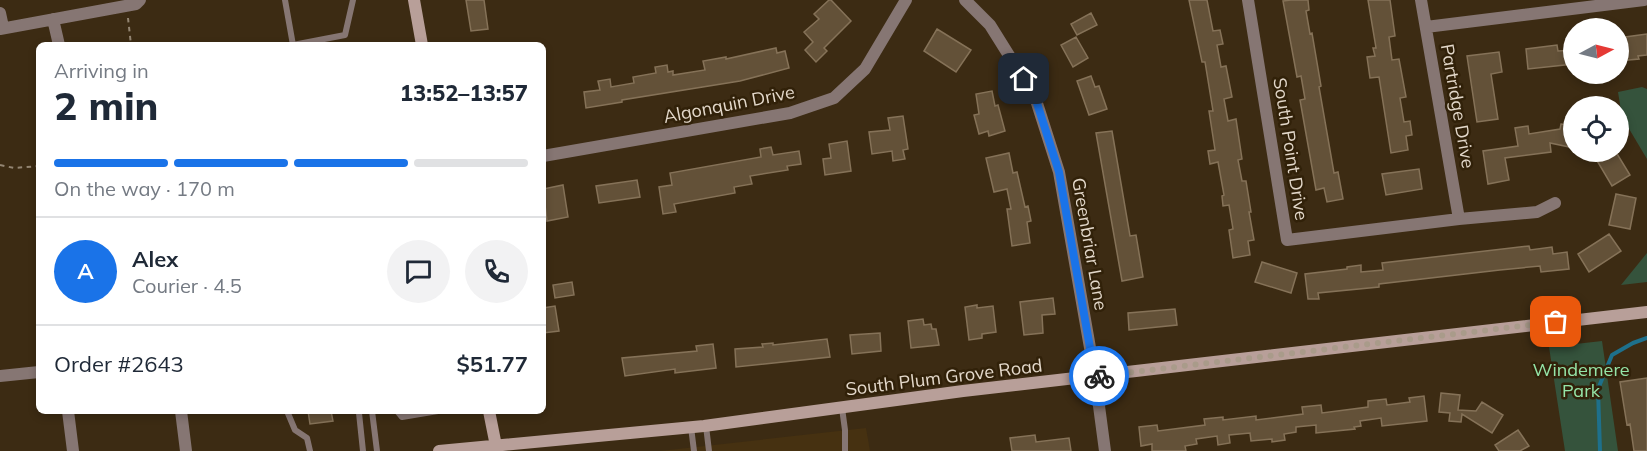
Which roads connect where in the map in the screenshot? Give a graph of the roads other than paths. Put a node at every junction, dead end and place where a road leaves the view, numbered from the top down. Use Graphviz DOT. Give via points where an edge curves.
graph roads {
  1 [pos="140,0"];
  2 [pos="285,0"];
  3 [pos="353,0"];
  4 [pos="414,0"];
  5 [pos="906,0"];
  6 [pos="964,0"];
  7 [pos="1248,0"];
  8 [pos="1421,0"];
  9 [pos="1644,0"];
  10 [pos="0,13"];
  11 [pos="53,19"];
  12 [pos="1426,27"];
  13 [pos="1,28"];
  14 [pos="57,42"];
  15 [pos="292,42"];
  16 [pos="309,42"];
  17 [pos="421,42"];
  18 [pos="546,155"];
  19 [pos="1555,203"];
  20 [pos="1459,219"];
  21 [pos="1647,312"];
  22 [pos="36,372"];
  23 [pos="0,376"];
  24 [pos="1095,376"];
  25 [pos="842,408"];
  26 [pos="68,414"];
  27 [pos="181,414"];
  28 [pos="288,414"];
  29 [pos="358,414"];
  30 [pos="374,414"];
  31 [pos="400,414"];
  32 [pos="420,414"];
  33 [pos="490,414"];
  34 [pos="706,425"];
  35 [pos="691,427"];
  36 [pos="496,448"];
  37 [pos="73,451"];
  38 [pos="186,451"];
  39 [pos="310,451"];
  40 [pos="363,451"];
  41 [pos="377,451"];
  42 [pos="439,451"];
  43 [pos="694,451"];
  44 [pos="709,451"];
  45 [pos="845,451"];
  46 [pos="1105,451"];
  1 -- 11 [label="street" via="136,4"];
  2 -- 15 [label="lane"];
  3 -- 16 [label="lane" via="345,35"];
  4 -- 17 [label="street"];
  5 -- 18 [label="street, Algonquin Drive" via="865,69 834,98 790,113"];
  6 -- 24 [label="street, Greenbriar Lane" via="990,24 1035,97 1059,172"];
  7 -- 20 [label="street, South Point Drive" via="1287,240"];
  8 -- 12 [label="street, Partridge Drive"];
  9 -- 12 [label="street"];
  10 -- 13 [label="street"];
  11 -- 13 [label="street"];
  11 -- 14 [label="street"];
  12 -- 20 [label="street, Partridge Drive"];
  19 -- 20 [label="street" via="1537,212"];
  21 -- 24 [label="street, South Plum Grove Road"];
  22 -- 23 [label="street"];
  24 -- 25 [label="street, South Plum Grove Road"];
  24 -- 46 [label="street, Greenbriar Lane"];
  25 -- 34 [label="street, South Plum Grove Road"];
  25 -- 45 [label="lane"];
  26 -- 37 [label="street"];
  27 -- 38 [label="street"];
  28 -- 39 [label="lane" via="295,430 306,438"];
  29 -- 40 [label="lane"];
  30 -- 41 [label="lane"];
  31 -- 32 [label="lane"];
  33 -- 36 [label="street"];
  34 -- 35 [label="street, South Plum Grove Road"];
  34 -- 44 [label="lane"];
  35 -- 36 [label="street, South Plum Grove Road"];
  35 -- 43 [label="lane"];
  36 -- 42 [label="street, South Plum Grove Road"];
}
